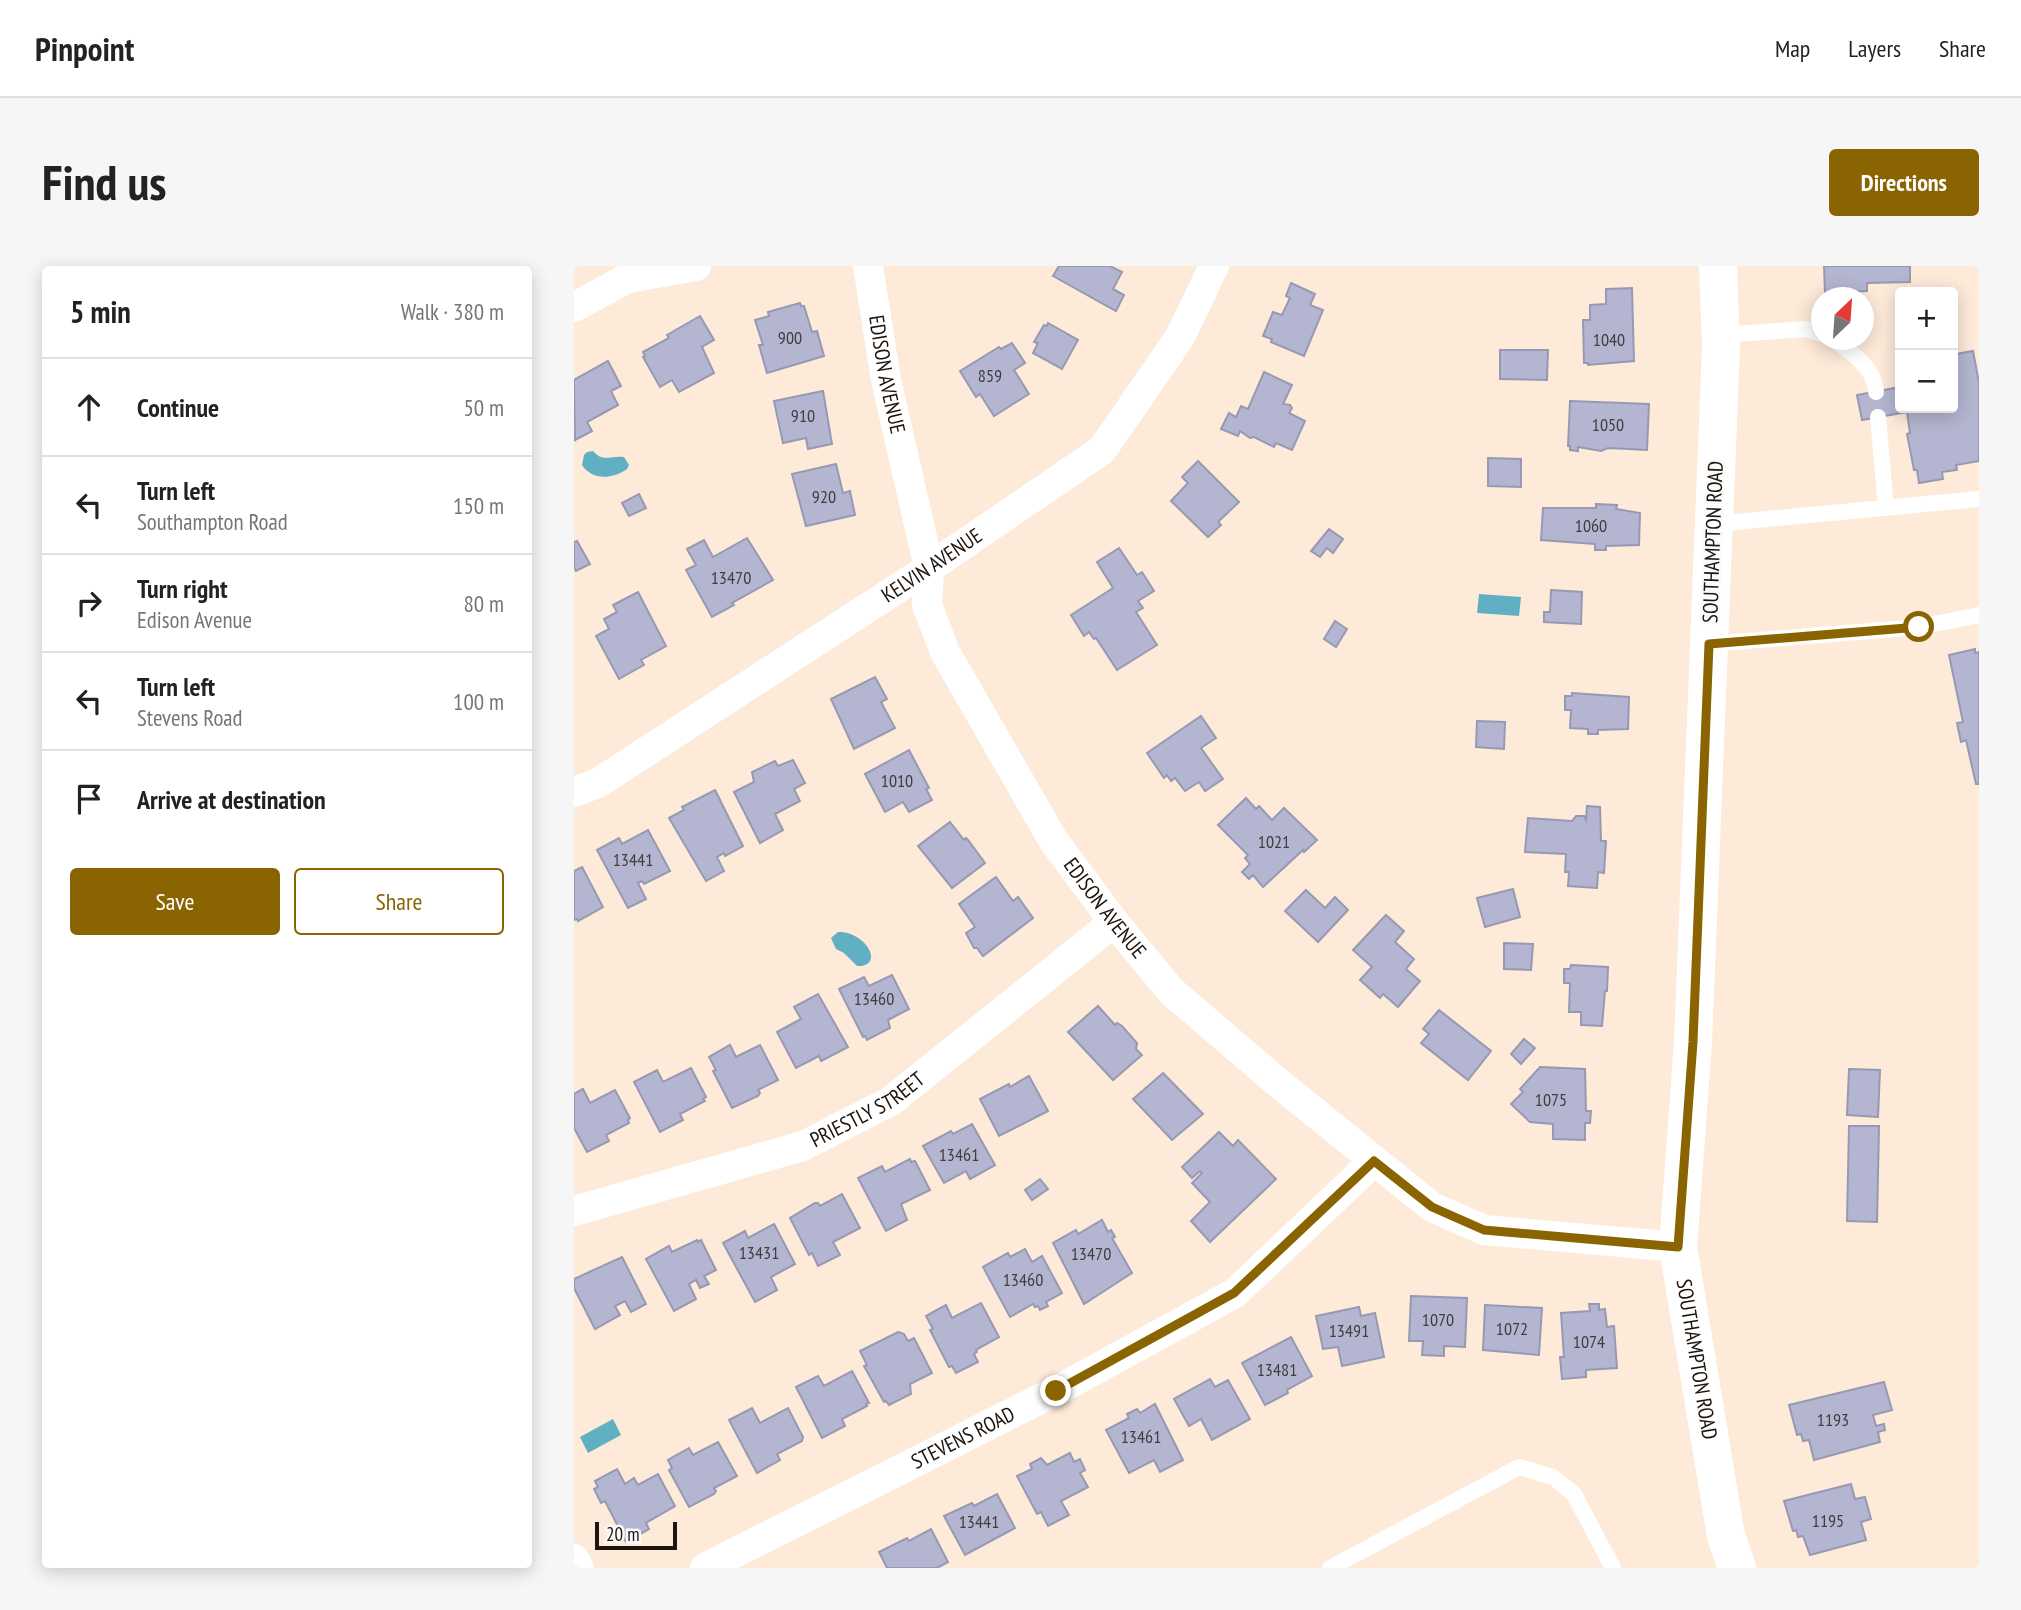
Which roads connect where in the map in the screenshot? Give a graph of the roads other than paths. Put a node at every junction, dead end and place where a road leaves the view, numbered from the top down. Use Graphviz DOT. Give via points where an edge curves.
graph roads {
  1 [pos="696,266"];
  2 [pos="868,266"];
  3 [pos="1214,266"];
  4 [pos="1718,266"];
  5 [pos="574,307"];
  6 [pos="1811,330"];
  7 [pos="1721,335"];
  8 [pos="1848,350"];
  9 [pos="1876,391"];
  10 [pos="1878,417"];
  11 [pos="1979,499"];
  12 [pos="1886,508"];
  13 [pos="1714,524"];
  14 [pos="929,568"];
  15 [pos="1979,615"];
  16 [pos="1709,644"];
  17 [pos="574,792"];
  18 [pos="1114,922"];
  19 [pos="1374,1161"];
  20 [pos="574,1211"];
  21 [pos="1678,1247"];
  22 [pos="574,1559"];
  23 [pos="579,1568"];
  24 [pos="705,1568"];
  25 [pos="1330,1568"];
  26 [pos="1613,1568"];
  27 [pos="1737,1568"];
  1 -- 5 [label="street" via="628,278"];
  2 -- 14 [label="street, EDISON AVENUE" via="886,380"];
  3 -- 14 [label="street, KELVIN AVENUE" via="1181,337 1102,450"];
  4 -- 7 [label="street, SOUTHAMPTON ROAD"];
  6 -- 7 [label="lane"];
  7 -- 13 [label="street, SOUTHAMPTON ROAD"];
  8 -- 9 [label="lane" via="1875,379"];
  10 -- 12 [label="lane"];
  11 -- 12 [label="lane"];
  12 -- 13 [label="lane"];
  13 -- 16 [label="street, SOUTHAMPTON ROAD"];
  14 -- 17 [label="street, KELVIN AVENUE" via="598,783"];
  14 -- 18 [label="street, EDISON AVENUE" via="926,605 945,652 1053,839"];
  15 -- 16 [label="lane" via="1919,627"];
  16 -- 21 [label="street, SOUTHAMPTON ROAD" via="1693,1042"];
  18 -- 19 [label="street, EDISON AVENUE" via="1171,991"];
  18 -- 20 [label="street, PRIESTLY STREET" via="891,1101 803,1146"];
  19 -- 21 [label="street, EDISON AVENUE" via="1432,1207 1484,1230"];
  19 -- 24 [label="street, STEVENS ROAD" via="1234,1293 1056,1391"];
  21 -- 27 [label="street, SOUTHAMPTON ROAD" via="1726,1536"];
  22 -- 23 [label="street"];
  25 -- 26 [label="lane" via="1520,1467 1553,1477 1574,1494"];
}
